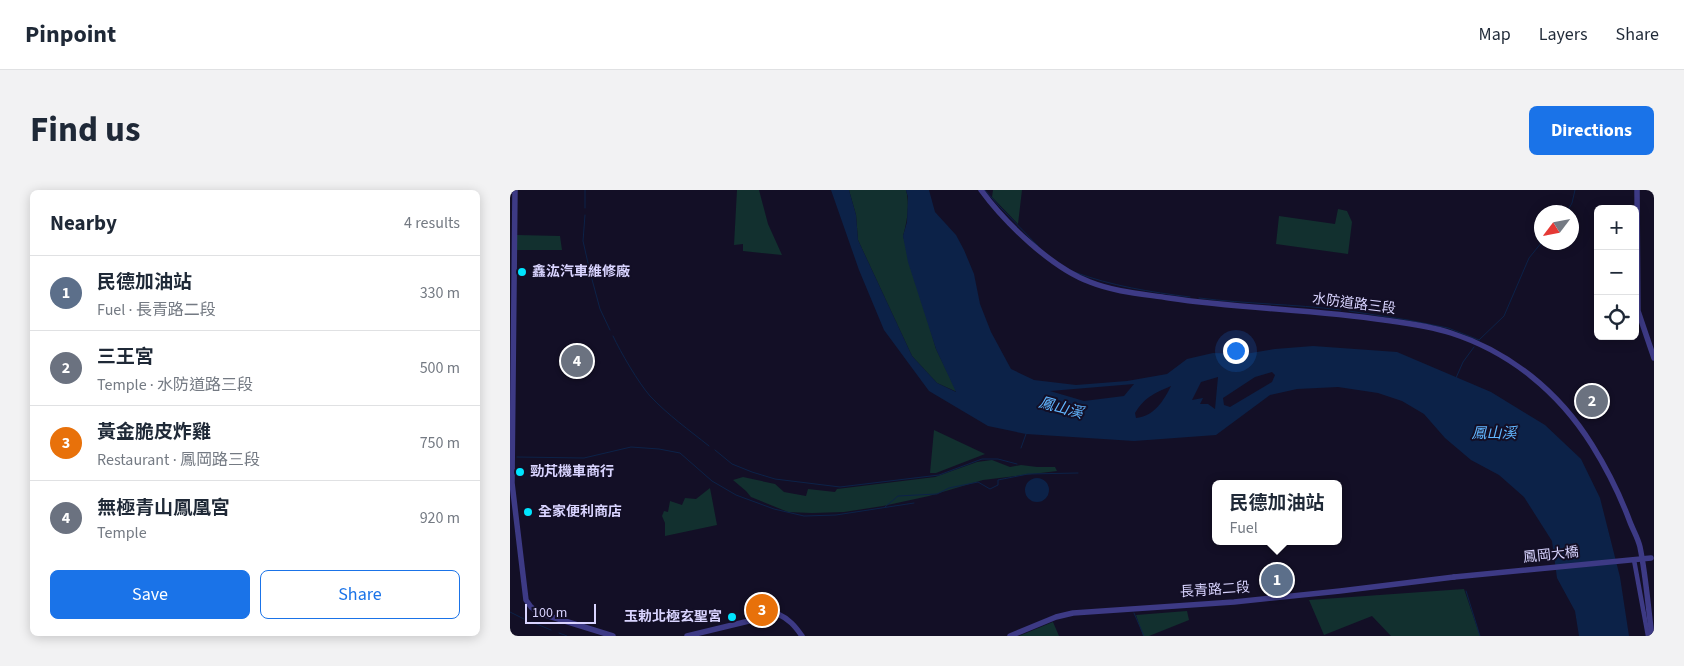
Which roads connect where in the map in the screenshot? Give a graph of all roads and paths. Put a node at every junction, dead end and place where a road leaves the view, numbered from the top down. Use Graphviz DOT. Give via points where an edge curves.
graph roads {
  1 [pos="515,190"];
  2 [pos="981,190"];
  3 [pos="1638,190"];
  4 [pos="1654,358"];
  5 [pos="511,483"];
  6 [pos="1652,558"];
  7 [pos="1634,560"];
  8 [pos="1454,577"];
  9 [pos="614,636"];
  10 [pos="687,636"];
  11 [pos="802,636"];
  12 [pos="1010,636"];
  13 [pos="1648,636"];
  14 [pos="1652,636"];
  1 -- 5 [label="street"];
  2 -- 14 [label="street, 水防道路三段" via="1006,219 1052,262 1091,283 1194,302 1327,312 1450,332 1486,347 1522,368 1574,419 1610,477 1640,545"];
  3 -- 4 [label="street" via="1638,311"];
  5 -- 9 [label="street" via="526,600 539,613"];
  6 -- 7 [label="street, 鳳岡大橋, bridge"];
  7 -- 8 [label="street, 鳳岡大橋, bridge"];
  7 -- 13 [label="street"];
  8 -- 12 [label="street, 長青路二段" via="1243,601 1073,613"];
  10 -- 11 [label="street" via="778,614 792,622"];
}
